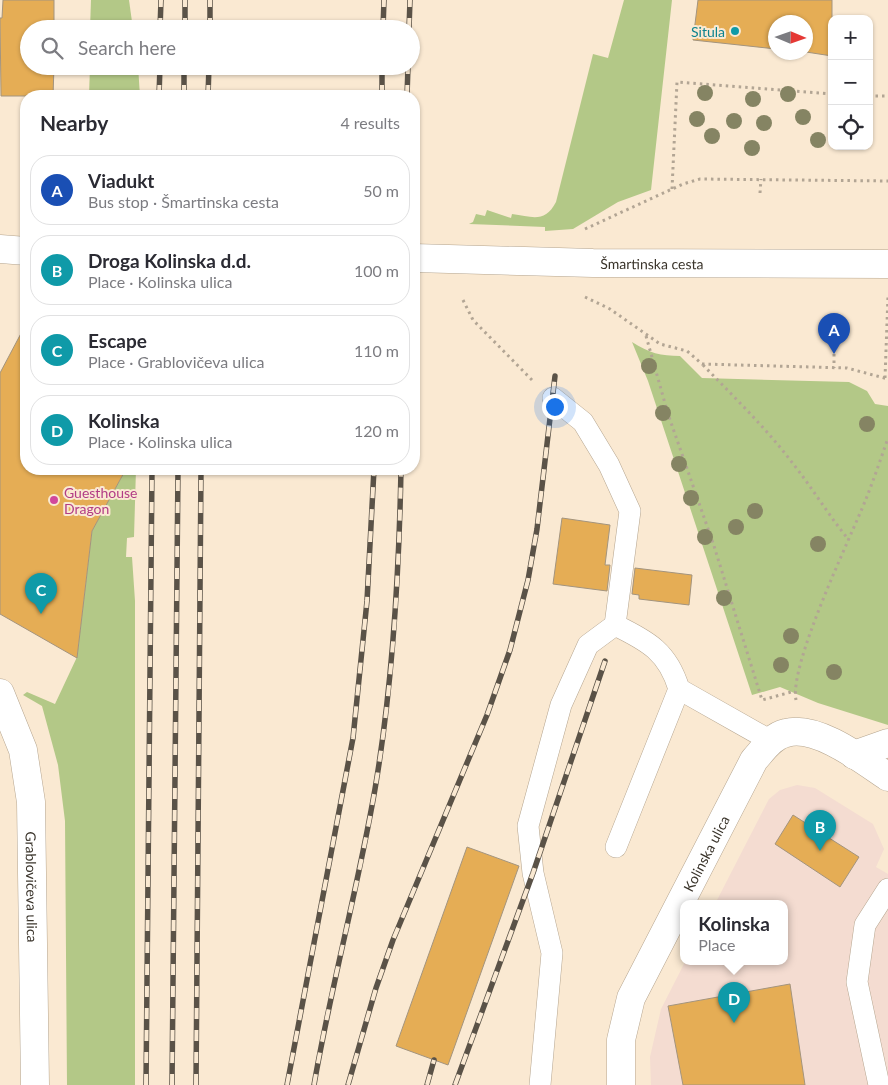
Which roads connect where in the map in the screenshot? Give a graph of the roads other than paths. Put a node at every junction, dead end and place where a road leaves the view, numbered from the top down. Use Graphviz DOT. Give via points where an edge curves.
graph roads {
  1 [pos="0,249"];
  2 [pos="20,251"];
  3 [pos="420,258"];
  4 [pos="888,264"];
  5 [pos="553,398"];
  6 [pos="615,624"];
  7 [pos="679,689"];
  8 [pos="0,693"];
  9 [pos="771,741"];
  10 [pos="888,743"];
  11 [pos="854,755"];
  12 [pos="888,778"];
  13 [pos="616,847"];
  14 [pos="888,889"];
  15 [pos="681,900"];
  16 [pos="680,902"];
  17 [pos="35,1085"];
  18 [pos="540,1085"];
  19 [pos="621,1085"];
  20 [pos="879,1085"];
  1 -- 2 [label="street"];
  3 -- 4 [label="street, Šmartinska cesta" via="593,263"];
  5 -- 6 [label="lane" via="583,422 609,465 630,511"];
  6 -- 7 [label="lane" via="645,639 660,652 674,673"];
  6 -- 18 [label="lane" via="588,645 561,705 528,826 533,873 552,953"];
  7 -- 9 [label="lane"];
  7 -- 13 [label="lane"];
  8 -- 17 [label="street, Grablovičeva ulica" via="22,750 31,802"];
  9 -- 11 [label="street, Kolinska ulica" via="788,732 815,735"];
  9 -- 15 [label="street, Kolinska ulica" via="754,760"];
  10 -- 11 [label="street"];
  11 -- 12 [label="street, Kolinska ulica"];
  14 -- 20 [label="lane" via="865,925 857,982"];
  16 -- 19 [label="street, Kolinska ulica" via="631,998 622,1033"];
}
